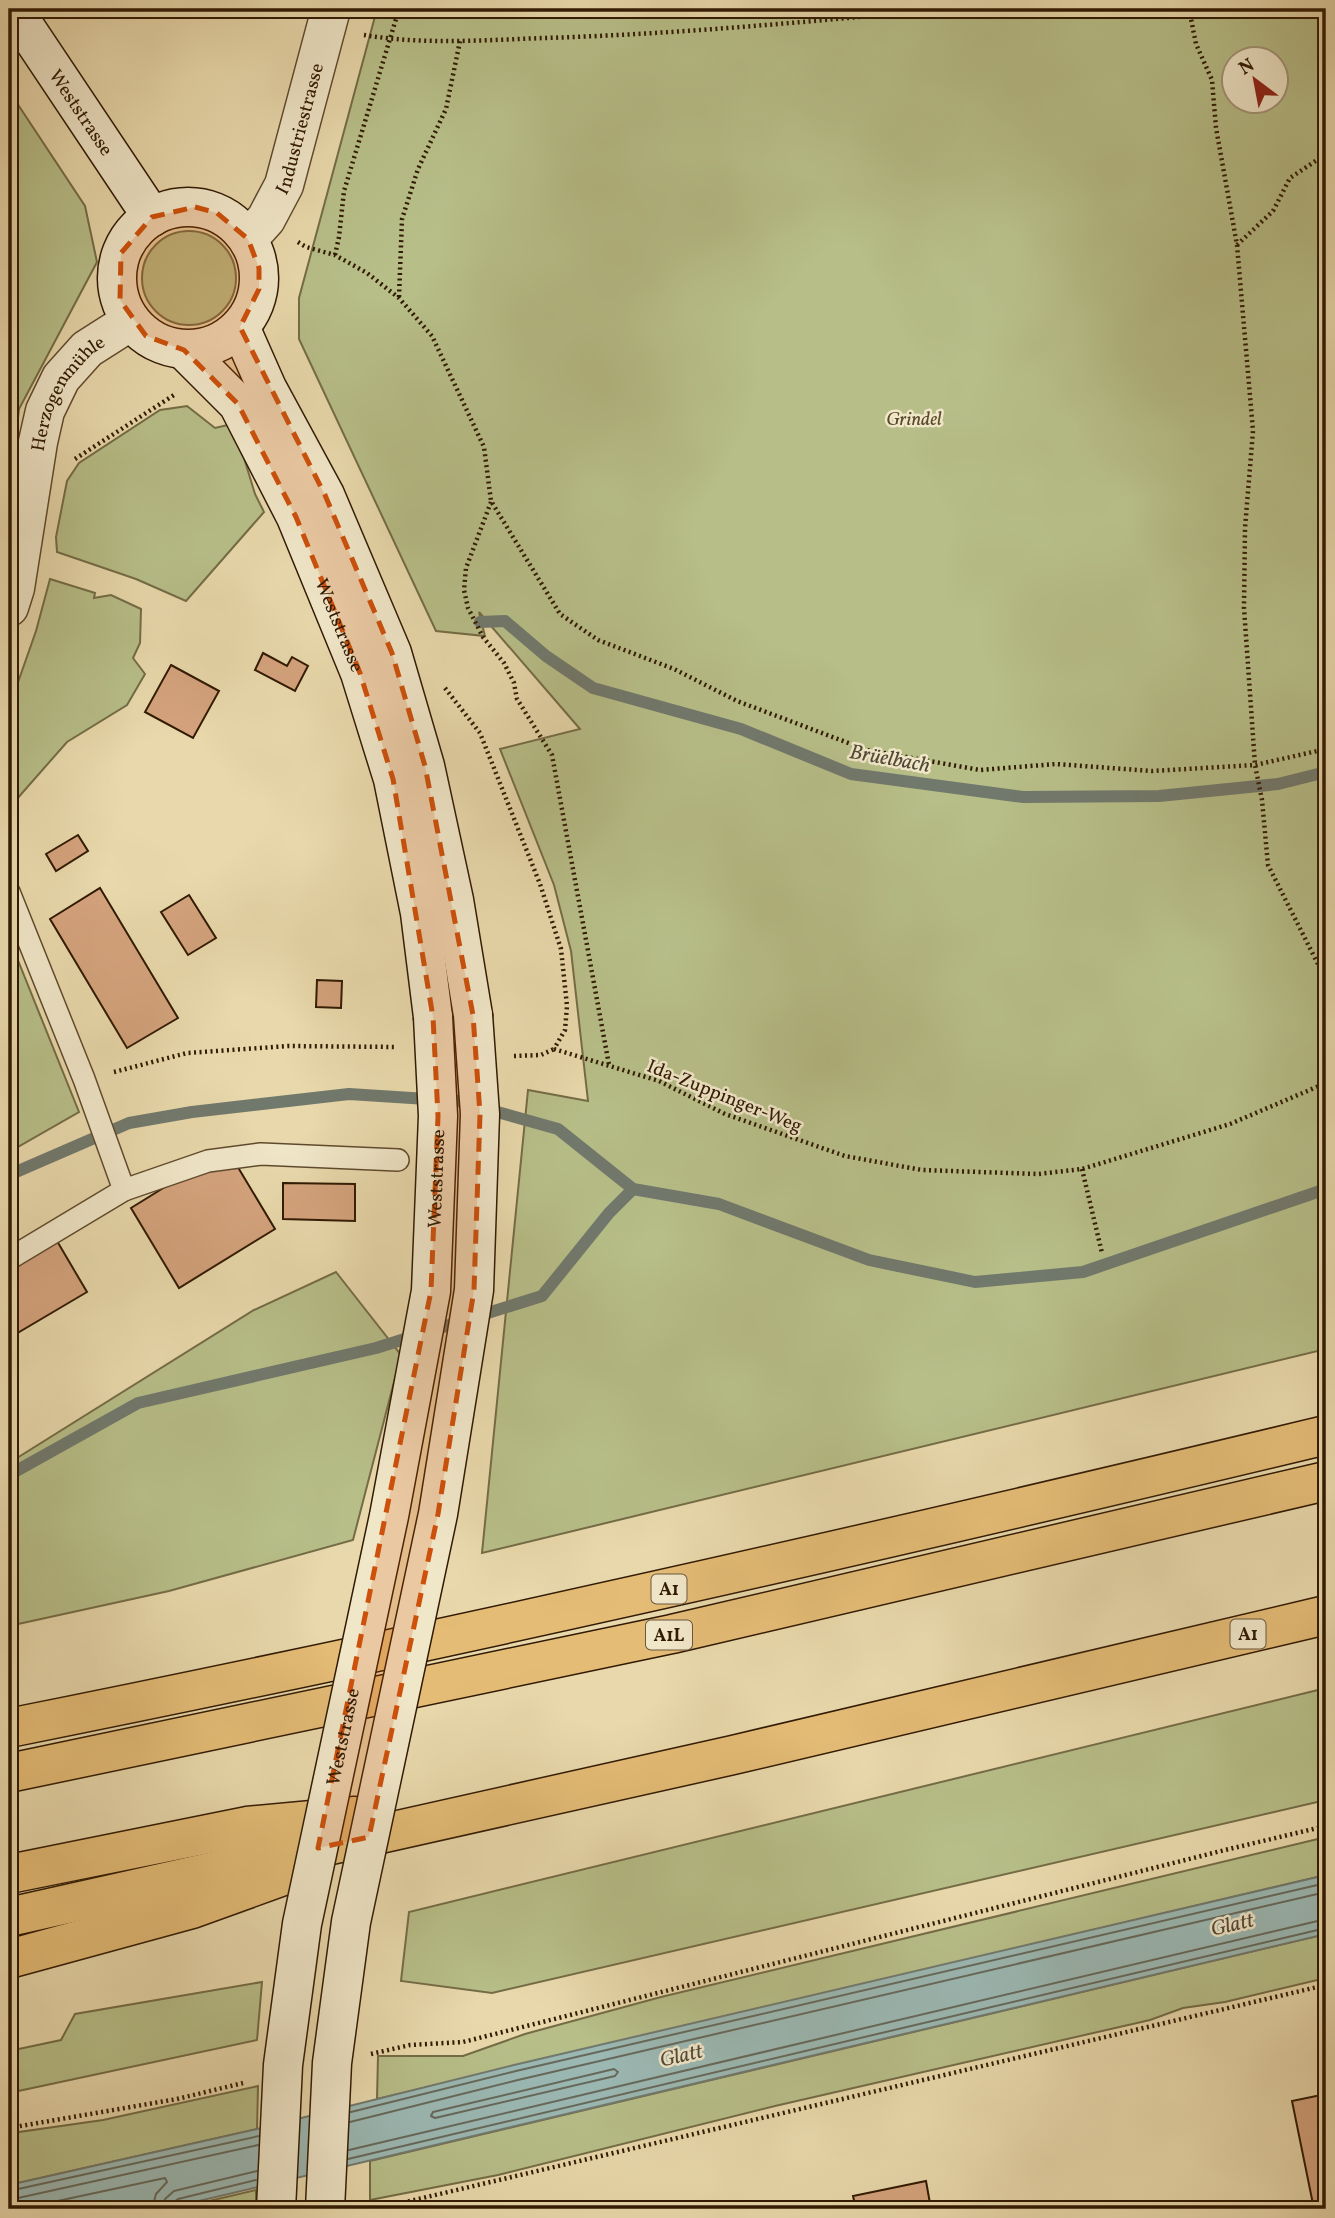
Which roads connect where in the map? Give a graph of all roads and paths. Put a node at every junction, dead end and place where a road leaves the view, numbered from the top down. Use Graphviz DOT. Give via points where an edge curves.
graph roads {
  1 [pos="13,9"];
  2 [pos="399,9"];
  3 [pos="945,9"];
  4 [pos="1189,9"];
  5 [pos="328,20"];
  6 [pos="391,39"];
  7 [pos="460,41"];
  8 [pos="1326,154"];
  9 [pos="152,217"];
  10 [pos="257,229"];
  11 [pos="1237,245"];
  12 [pos="335,255"];
  13 [pos="399,298"];
  14 [pos="131,321"];
  15 [pos="240,327"];
  16 [pos="184,349"];
  17 [pos="181,390"];
  18 [pos="66,466"];
  19 [pos="491,501"];
  20 [pos="9,607"];
  21 [pos="392,653"];
  22 [pos="1326,749"];
  23 [pos="1255,767"];
  24 [pos="9,892"];
  25 [pos="1326,980"];
  26 [pos="405,1048"];
  27 [pos="554,1049"];
  28 [pos="513,1056"];
  29 [pos="609,1065"];
  30 [pos="1326,1083"];
  31 [pos="87,1089"];
  32 [pos="398,1160"];
  33 [pos="1082,1170"];
  34 [pos="122,1185"];
  35 [pos="1102,1253"];
  36 [pos="9,1259"];
  37 [pos="1326,1435"];
  38 [pos="1326,1482"];
  39 [pos="1326,1615"];
  40 [pos="349,1703"];
  41 [pos="9,1728"];
  42 [pos="9,1773"];
  43 [pos="527,1801"];
  44 [pos="1326,1826"];
  45 [pos="416,1827"];
  46 [pos="9,1874"];
  47 [pos="9,1917"];
  48 [pos="9,1959"];
  49 [pos="1326,1985"];
  50 [pos="347,2048"];
  51 [pos="254,2081"];
  52 [pos="9,2128"];
  53 [pos="276,2209"];
  54 [pos="325,2209"];
  55 [pos="376,2209"];
  1 -- 9 [label="main road, Weststrasse"];
  2 -- 6 [label="path"];
  3 -- 7 [label="path" via="650,35"];
  4 -- 11 [label="path" via="1196,44 1212,80"];
  5 -- 6 [label="path"];
  5 -- 10 [label="main road, Industriestrasse" via="284,185"];
  6 -- 7 [label="path"];
  6 -- 12 [label="path" via="349,172"];
  7 -- 13 [label="path" via="446,109 418,169 402,219"];
  8 -- 11 [label="path" via="1290,178 1273,211"];
  9 -- 10 [label="main road" via="195,207"];
  9 -- 14 [label="main road, Weststrasse" via="134,232 121,253 116,276 120,300"];
  10 -- 12 [label="path"];
  10 -- 15 [label="main road, Weststrasse" via="259,289 253,310"];
  11 -- 23 [label="path" via="1253,430 1244,608"];
  12 -- 13 [label="path"];
  13 -- 19 [label="path" via="432,336 468,409 484,447"];
  14 -- 16 [label="main road, Weststrasse" via="164,346"];
  14 -- 20 [label="main road, Herzogenmühle" via="87,349 61,378 45,411"];
  15 -- 16 [label="main road, Weststrasse" via="204,348"];
  15 -- 21 [label="main road, Weststrasse" via="325,495"];
  16 -- 40 [label="main road, Weststrasse, bridge" via="238,404 296,517 360,673 393,779 420,914 433,1017 438,1116 431,1291"];
  17 -- 18 [label="path"];
  19 -- 23 [label="path" via="560,614 598,640 674,669 737,701 867,750 979,770 1056,764 1152,771"];
  19 -- 29 [label="path" via="466,568 464,590 483,637 504,663 517,699 552,755"];
  21 -- 27 [label="path" via="439,679 480,733 561,950 567,1006 565,1030"];
  21 -- 50 [label="main road, Weststrasse, bridge" via="425,766 454,901 473,1014 480,1114 474,1290 438,1514 351,1922"];
  22 -- 23 [label="path"];
  23 -- 25 [label="path" via="1268,865"];
  24 -- 31 [label="lane"];
  26 -- 31 [label="path" via="289,1046 187,1053"];
  27 -- 28 [label="path" via="541,1055"];
  27 -- 29 [label="path, Ida-Zuppinger-Weg"];
  29 -- 33 [label="path, Ida-Zuppinger-Weg" via="659,1081 725,1114 845,1157 922,1170 1038,1174"];
  30 -- 33 [label="path, Ida-Zuppinger-Weg" via="1230,1124"];
  31 -- 34 [label="lane"];
  32 -- 34 [label="lane" via="261,1154 208,1161"];
  33 -- 35 [label="path"];
  34 -- 36 [label="lane"];
  37 -- 41 [label="highway, A1" via="664,1590"];
  38 -- 40 [label="highway, A1L" via="673,1634"];
  39 -- 43 [label="highway, A1"];
  40 -- 42 [label="highway, A1L"];
  40 -- 53 [label="main road, Weststrasse, bridge" via="302,1924 285,2052"];
  43 -- 45 [label="highway, A1"];
  43 -- 46 [label="highway" via="247,1826"];
  44 -- 50 [label="path" via="464,2042"];
  45 -- 47 [label="highway, A1"];
  45 -- 48 [label="highway" via="192,1909"];
  49 -- 55 [label="path"];
  50 -- 54 [label="main road, Weststrasse, bridge"];
  51 -- 52 [label="path"];
}
